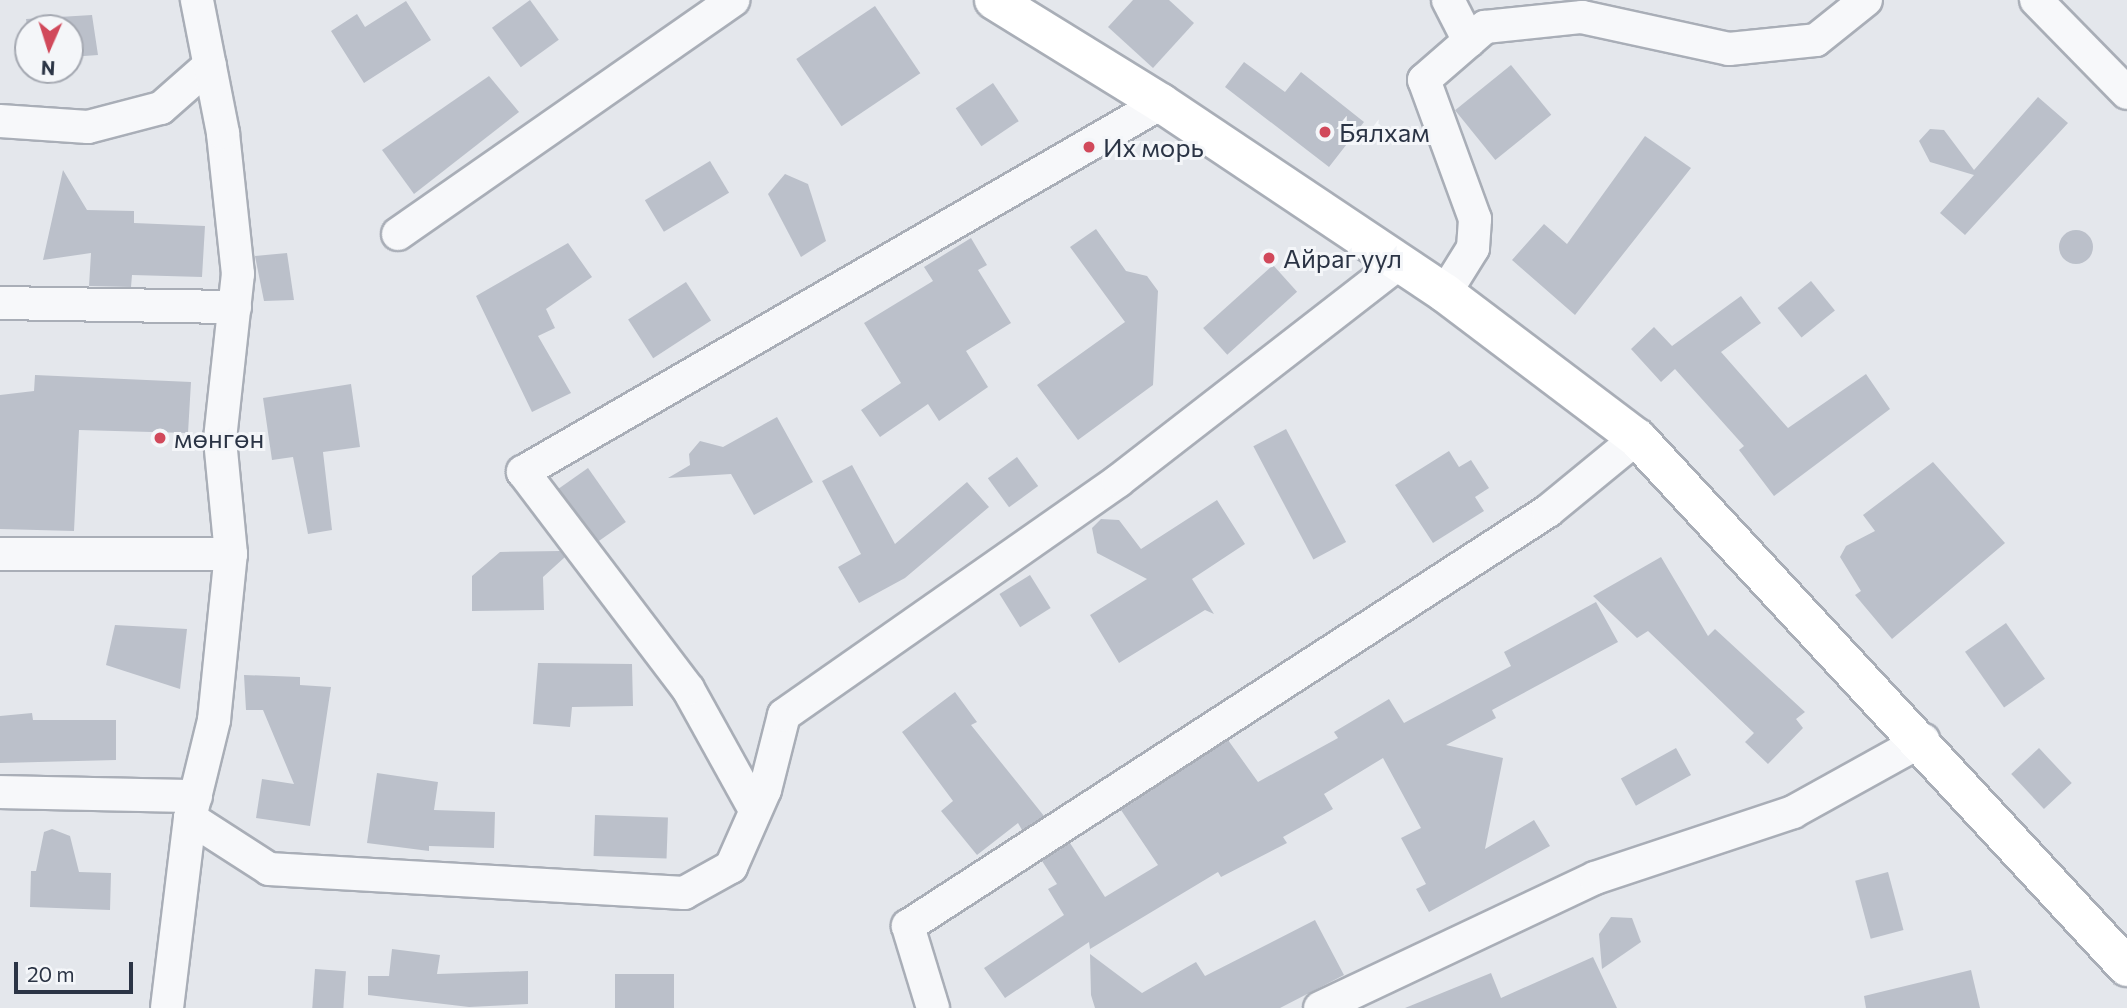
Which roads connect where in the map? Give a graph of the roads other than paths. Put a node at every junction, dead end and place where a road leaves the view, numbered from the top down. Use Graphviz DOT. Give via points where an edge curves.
graph roads {
  1 [pos="197,0"];
  2 [pos="733,0"];
  3 [pos="993,0"];
  4 [pos="1448,0"];
  5 [pos="1866,0"];
  6 [pos="2036,0"];
  7 [pos="1469,41"];
  8 [pos="210,65"];
  9 [pos="2127,93"];
  10 [pos="1161,103"];
  11 [pos="0,121"];
  12 [pos="398,234"];
  13 [pos="1399,263"];
  14 [pos="1445,293"];
  15 [pos="0,303"];
  16 [pos="235,307"];
  17 [pos="1637,438"];
  18 [pos="0,554"];
  19 [pos="231,554"];
  20 [pos="1923,740"];
  21 [pos="0,792"];
  22 [pos="193,807"];
  23 [pos="754,808"];
  24 [pos="2127,967"];
  25 [pos="167,1008"];
  26 [pos="933,1008"];
  27 [pos="1320,1008"];
  1 -- 8 [label="street"];
  2 -- 12 [label="street"];
  3 -- 10 [label="main road"];
  4 -- 7 [label="street"];
  5 -- 7 [label="street" via="1816,40 1728,49 1582,18 1486,27"];
  6 -- 9 [label="street"];
  7 -- 14 [label="street" via="1424,80 1475,219 1473,248"];
  8 -- 11 [label="street" via="161,108 88,127"];
  8 -- 16 [label="street" via="238,274"];
  10 -- 13 [label="main road"];
  10 -- 23 [label="street" via="523,472 688,689"];
  13 -- 14 [label="main road"];
  13 -- 23 [label="street" via="1118,481 784,715 765,790"];
  14 -- 17 [label="main road"];
  15 -- 16 [label="street"];
  16 -- 19 [label="street" via="220,439"];
  17 -- 20 [label="main road"];
  17 -- 26 [label="street" via="1548,511 908,926"];
  18 -- 19 [label="street"];
  19 -- 22 [label="street" via="214,720"];
  20 -- 24 [label="main road"];
  20 -- 27 [label="street" via="1793,811 1595,878"];
  21 -- 22 [label="street"];
  22 -- 23 [label="street" via="269,869 684,893 731,867"];
  22 -- 25 [label="street"];
}
